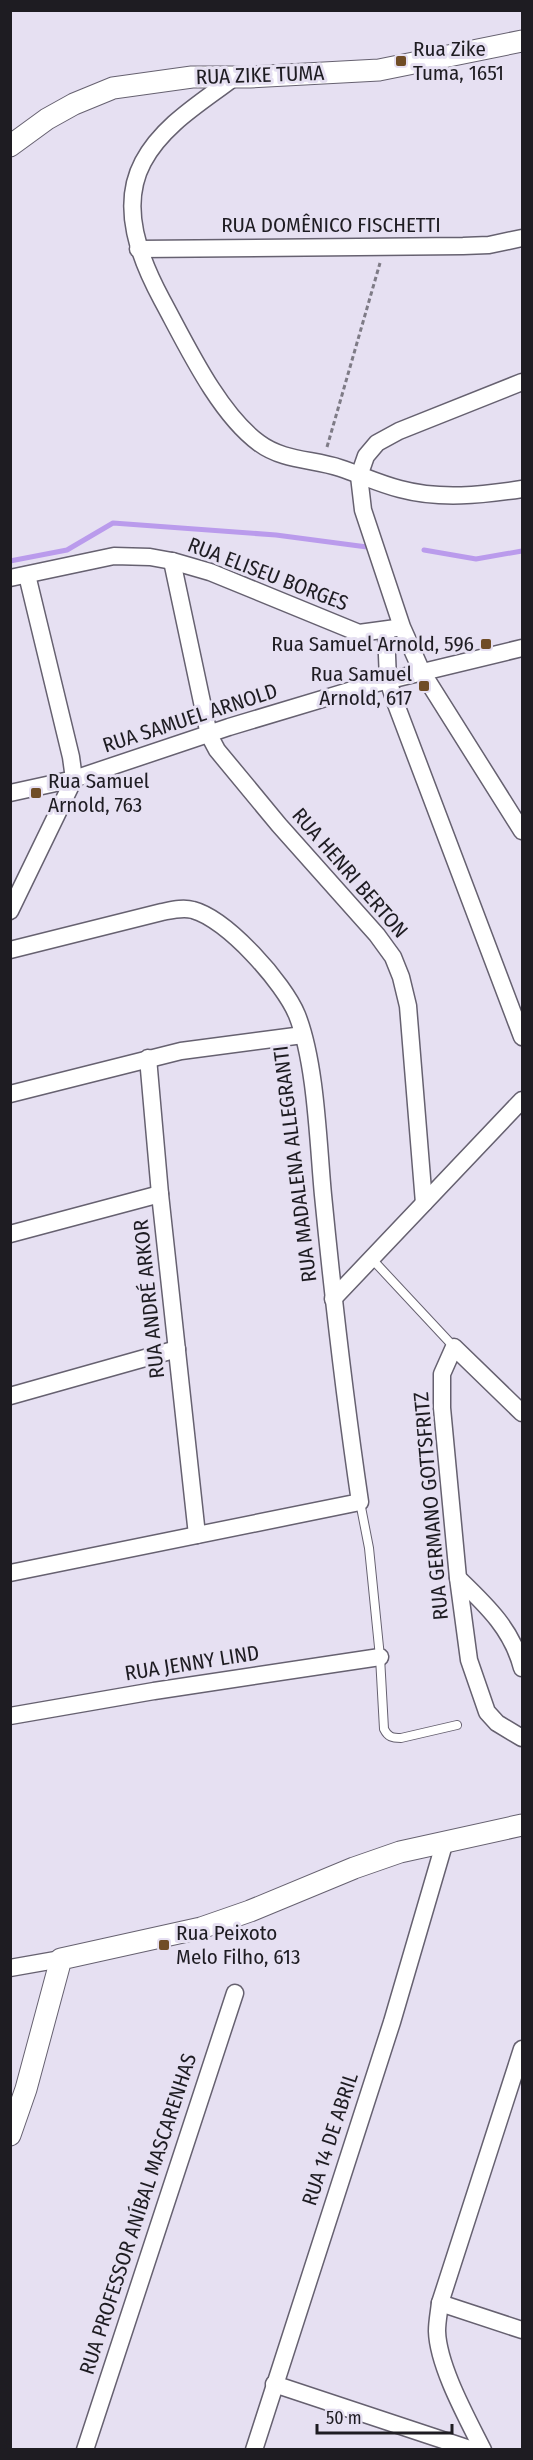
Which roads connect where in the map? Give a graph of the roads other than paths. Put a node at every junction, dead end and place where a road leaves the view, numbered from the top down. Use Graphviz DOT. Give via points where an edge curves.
graph roads {
  1 [pos="522,41"];
  2 [pos="236,76"];
  3 [pos="10,146"];
  4 [pos="522,238"];
  5 [pos="138,249"];
  6 [pos="522,381"];
  7 [pos="358,476"];
  8 [pos="522,489"];
  9 [pos="172,561"];
  10 [pos="19,577"];
  11 [pos="394,629"];
  12 [pos="522,648"];
  13 [pos="422,672"];
  14 [pos="388,680"];
  15 [pos="209,735"];
  16 [pos="74,779"];
  17 [pos="10,794"];
  18 [pos="522,831"];
  19 [pos="10,910"];
  20 [pos="10,950"];
  21 [pos="303,1035"];
  22 [pos="522,1037"];
  23 [pos="148,1058"];
  24 [pos="10,1094"];
  25 [pos="522,1100"];
  26 [pos="160,1194"];
  27 [pos="424,1203"];
  28 [pos="10,1234"];
  29 [pos="371,1258"];
  30 [pos="333,1299"];
  31 [pos="454,1347"];
  32 [pos="177,1349"];
  33 [pos="10,1396"];
  34 [pos="522,1413"];
  35 [pos="360,1502"];
  36 [pos="197,1535"];
  37 [pos="10,1573"];
  38 [pos="458,1578"];
  39 [pos="380,1657"];
  40 [pos="522,1668"];
  41 [pos="10,1716"];
  42 [pos="457,1725"];
  43 [pos="522,1738"];
  44 [pos="522,1825"];
  45 [pos="445,1841"];
  46 [pos="61,1959"];
  47 [pos="10,1968"];
  48 [pos="235,1993"];
  49 [pos="522,2049"];
  50 [pos="18,2090"];
  51 [pos="10,2135"];
  52 [pos="440,2303"];
  53 [pos="522,2330"];
  54 [pos="274,2384"];
  55 [pos="85,2450"];
  56 [pos="254,2450"];
  57 [pos="473,2450"];
  58 [pos="483,2450"];
  1 -- 2 [label="street, RUA ZIKE TUMA" via="379,70"];
  2 -- 3 [label="street, RUA ZIKE TUMA" via="192,77 113,88 47,119"];
  2 -- 5 [label="street" via="172,125 142,163 134,196"];
  4 -- 5 [label="street, RUA DOMÊNICO FISCHETTI" via="489,245"];
  5 -- 7 [label="street" via="199,367 239,425 258,443 281,455"];
  6 -- 7 [label="street" via="376,443"];
  7 -- 8 [label="street" via="402,490 443,496"];
  7 -- 11 [label="street"];
  9 -- 10 [label="street, RUA ELISEU BORGES" via="114,556"];
  9 -- 11 [label="street, RUA ELISEU BORGES" via="210,572 359,633"];
  9 -- 15 [label="street"];
  10 -- 16 [label="street"];
  11 -- 13 [label="street"];
  11 -- 14 [label="street"];
  12 -- 13 [label="street, RUA SAMUEL ARNOLD"];
  13 -- 14 [label="street, RUA SAMUEL ARNOLD"];
  13 -- 18 [label="street"];
  14 -- 15 [label="street, RUA SAMUEL ARNOLD"];
  14 -- 22 [label="street"];
  15 -- 16 [label="street, RUA SAMUEL ARNOLD"];
  15 -- 27 [label="street, RUA HENRI BERTON" via="279,825 393,957 408,1006"];
  16 -- 17 [label="street, RUA SAMUEL ARNOLD"];
  16 -- 19 [label="street"];
  20 -- 21 [label="street, RUA MADALENA ALLEGRANTI" via="162,912 194,910 208,916 269,971 290,999"];
  21 -- 23 [label="street" via="181,1050"];
  21 -- 30 [label="street, RUA MADALENA ALLEGRANTI" via="317,1128"];
  23 -- 24 [label="street"];
  23 -- 26 [label="street, RUA ANDRÉ ARKOR"];
  25 -- 27 [label="street"];
  26 -- 28 [label="street"];
  26 -- 32 [label="street, RUA ANDRÉ ARKOR"];
  27 -- 29 [label="street"];
  29 -- 30 [label="street"];
  29 -- 31 [label="lane"];
  30 -- 35 [label="street, RUA MADALENA ALLEGRANTI"];
  31 -- 34 [label="street"];
  31 -- 38 [label="street, RUA GERMANO GOTTSFRITZ" via="442,1374 442,1388"];
  32 -- 33 [label="street"];
  32 -- 36 [label="street, RUA ANDRÉ ARKOR"];
  35 -- 36 [label="street"];
  35 -- 39 [label="lane" via="369,1548"];
  36 -- 37 [label="street"];
  38 -- 40 [label="street" via="509,1633"];
  38 -- 43 [label="street, RUA GERMANO GOTTSFRITZ" via="476,1685 487,1712"];
  39 -- 41 [label="street, RUA JENNY LIND"];
  39 -- 42 [label="lane" via="387,1735 401,1738"];
  44 -- 45 [label="street"];
  45 -- 46 [label="street" via="363,1865 201,1928"];
  45 -- 54 [label="street, RUA 14 DE ABRIL" via="392,2022"];
  46 -- 47 [label="street"];
  46 -- 50 [label="street"];
  48 -- 55 [label="street, RUA PROFESSOR ANÍBAL MASCARENHAS"];
  49 -- 52 [label="street"];
  50 -- 51 [label="street"];
  52 -- 53 [label="street"];
  52 -- 58 [label="street" via="437,2332 441,2352"];
  54 -- 56 [label="street, RUA 14 DE ABRIL"];
  54 -- 57 [label="street"];
}
